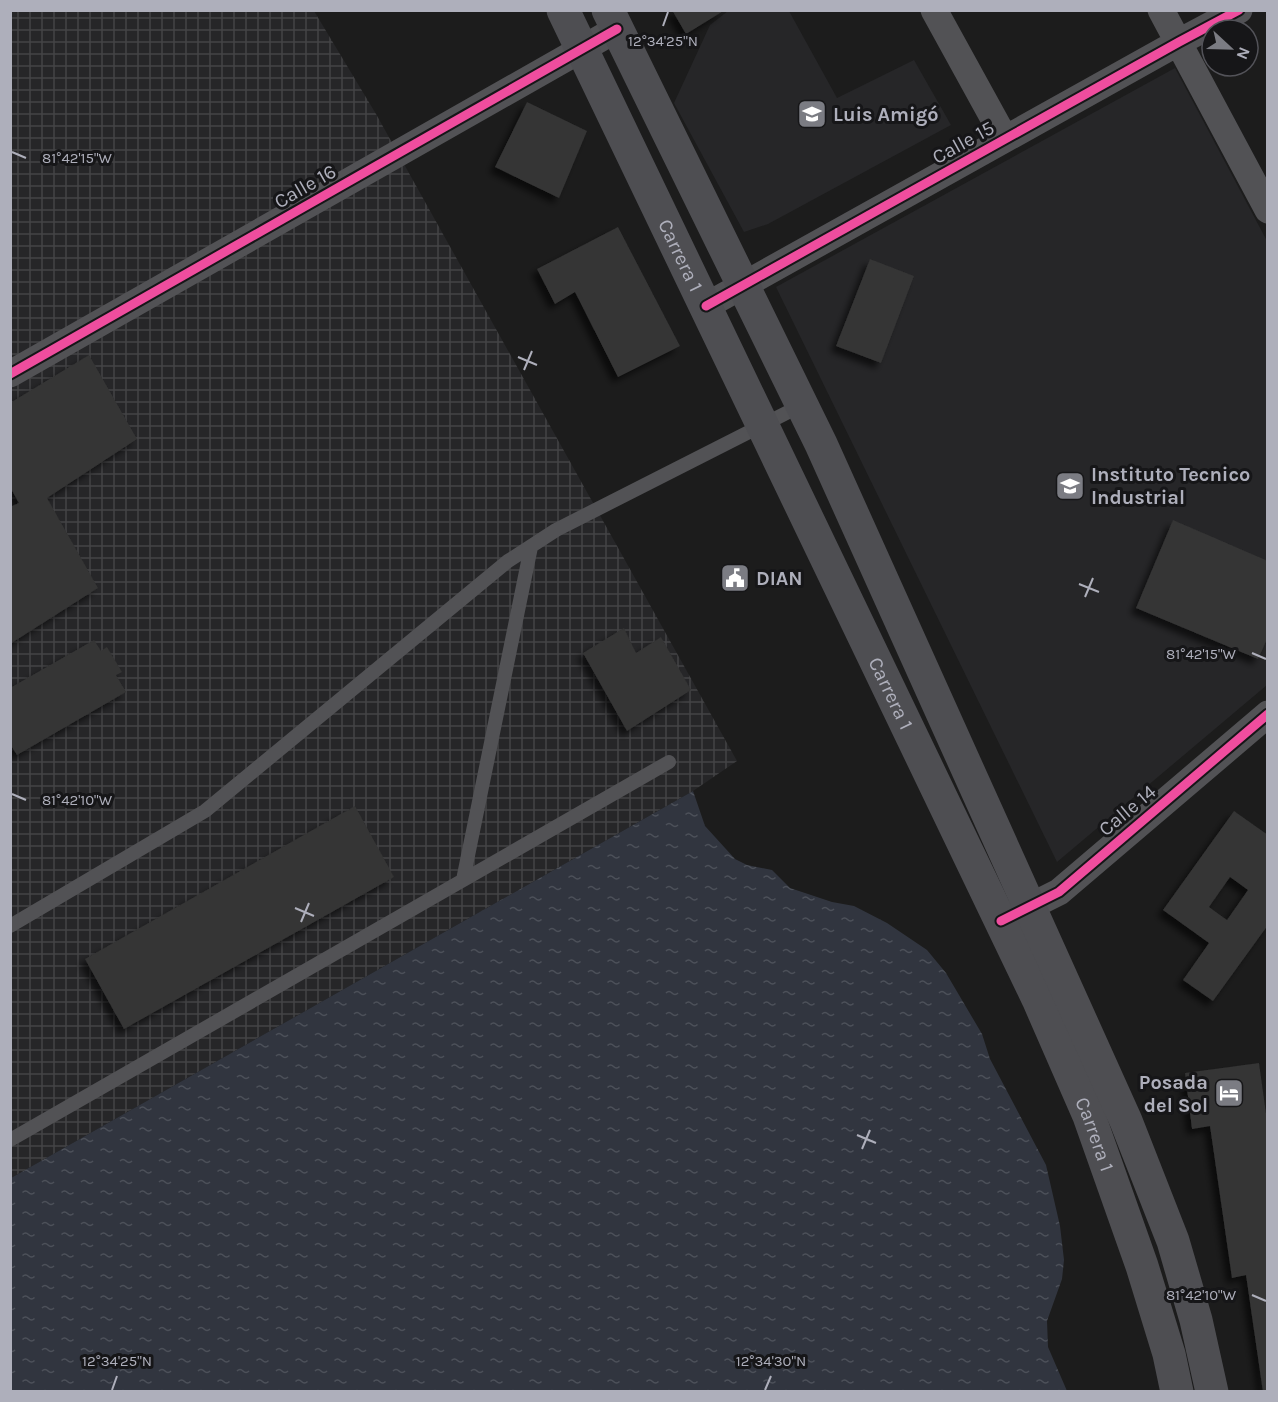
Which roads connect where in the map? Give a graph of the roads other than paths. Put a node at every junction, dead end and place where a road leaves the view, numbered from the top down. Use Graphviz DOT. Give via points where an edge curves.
graph roads {
  1 [pos="563,10"];
  2 [pos="934,10"];
  3 [pos="1161,10"];
  4 [pos="1239,10"];
  5 [pos="612,20"];
  6 [pos="1179,42"];
  7 [pos="582,48"];
  8 [pos="1005,139"];
  9 [pos="1268,210"];
  10 [pos="743,285"];
  11 [pos="706,306"];
  12 [pos="10,374"];
  13 [pos="802,405"];
  14 [pos="763,425"];
  15 [pos="531,547"];
  16 [pos="1268,714"];
  17 [pos="669,762"];
  18 [pos="463,880"];
  19 [pos="1030,906"];
  20 [pos="1001,921"];
  21 [pos="10,926"];
  22 [pos="10,1140"];
  23 [pos="1177,1392"];
  24 [pos="1212,1392"];
  1 -- 7 [label="highway, Carrera 1"];
  2 -- 8 [label="street"];
  3 -- 6 [label="street"];
  4 -- 6 [label="street, Calle 15"];
  5 -- 7 [label="street, Calle 16"];
  5 -- 10 [label="highway, Carrera 1"];
  6 -- 8 [label="street, Calle 15"];
  6 -- 9 [label="street"];
  7 -- 11 [label="highway, Carrera 1"];
  7 -- 12 [label="street, Calle 16"];
  8 -- 10 [label="street, Calle 15"];
  10 -- 11 [label="street, Calle 15"];
  10 -- 13 [label="highway, Carrera 1"];
  11 -- 14 [label="highway, Carrera 1"];
  13 -- 14 [label="lane"];
  13 -- 19 [label="highway, Carrera 1"];
  14 -- 15 [label="lane" via="556,530"];
  14 -- 20 [label="highway, Carrera 1"];
  15 -- 18 [label="lane"];
  15 -- 21 [label="lane" via="508,561 205,811"];
  16 -- 19 [label="street, Calle 14" via="1059,892"];
  17 -- 18 [label="lane"];
  18 -- 22 [label="lane"];
  19 -- 20 [label="street, Calle 14"];
  19 -- 24 [label="highway, Carrera 1" via="1126,1121 1173,1241"];
  20 -- 23 [label="highway, Carrera 1" via="1089,1116 1142,1266"];
}
